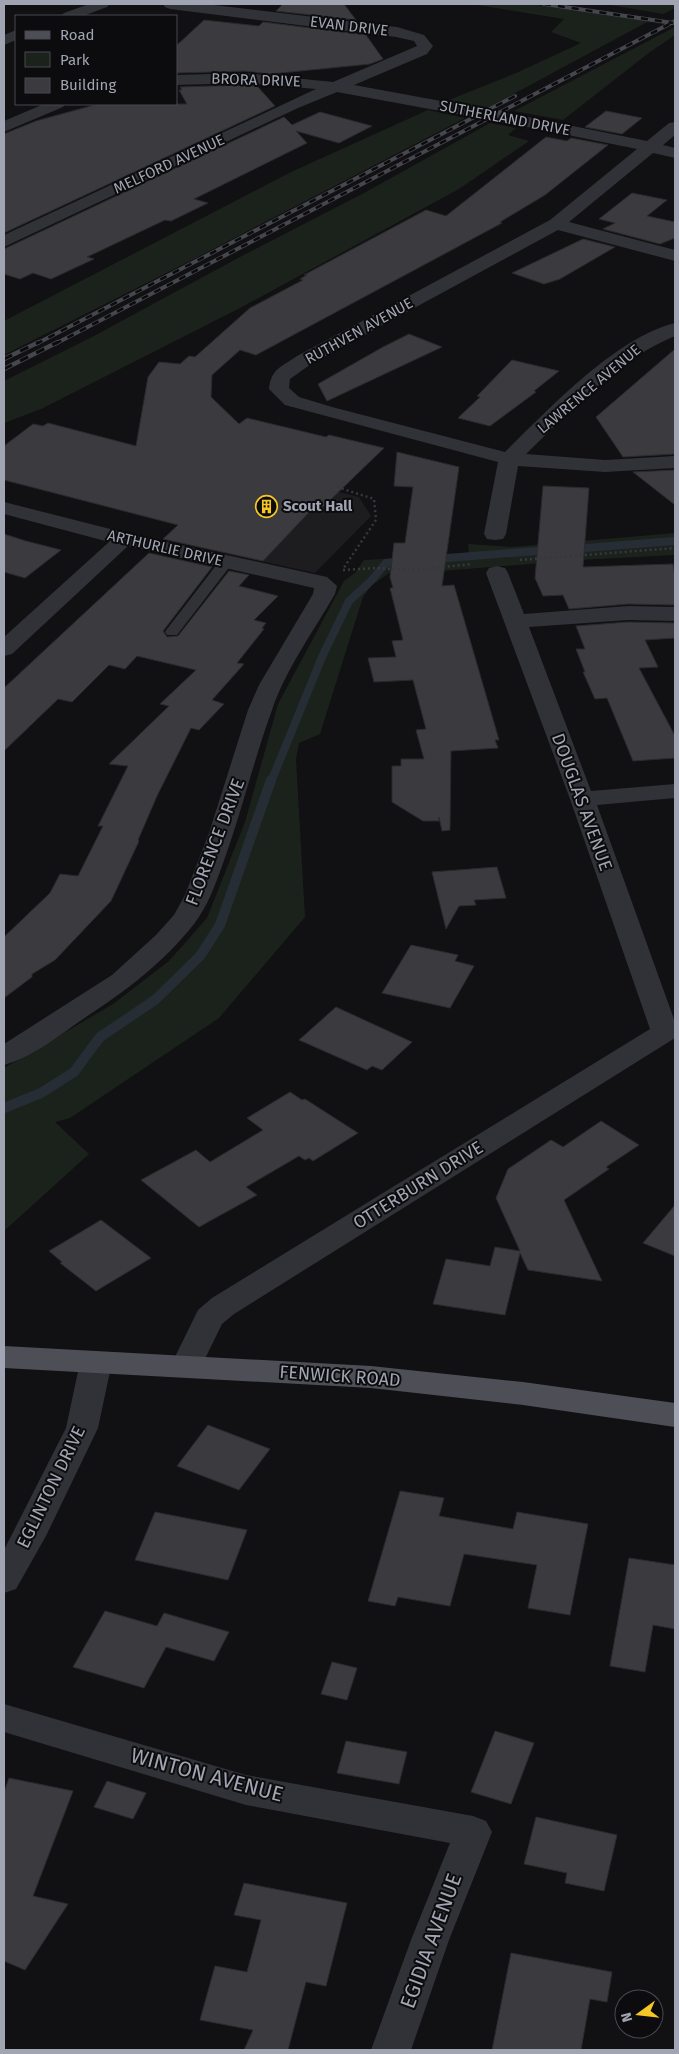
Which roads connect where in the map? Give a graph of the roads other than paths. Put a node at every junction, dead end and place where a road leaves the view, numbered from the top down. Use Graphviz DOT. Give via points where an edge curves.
graph roads {
  1 [pos="102,4"];
  2 [pos="170,4"];
  3 [pos="72,15"];
  4 [pos="178,80"];
  5 [pos="335,86"];
  6 [pos="55,105"];
  7 [pos="4,127"];
  8 [pos="675,127"];
  9 [pos="649,146"];
  10 [pos="675,153"];
  11 [pos="556,224"];
  12 [pos="4,242"];
  13 [pos="675,256"];
  14 [pos="675,329"];
  15 [pos="509,459"];
  16 [pos="675,462"];
  17 [pos="4,508"];
  18 [pos="495,534"];
  19 [pos="124,539"];
  20 [pos="226,562"];
  21 [pos="497,572"];
  22 [pos="334,578"];
  23 [pos="675,614"];
  24 [pos="516,622"];
  25 [pos="172,632"];
  26 [pos="4,649"];
  27 [pos="675,791"];
  28 [pos="582,799"];
  29 [pos="670,1031"];
  30 [pos="4,1056"];
  31 [pos="4,1358"];
  32 [pos="96,1362"];
  33 [pos="187,1365"];
  34 [pos="675,1415"];
  35 [pos="4,1580"];
  36 [pos="4,1718"];
  37 [pos="473,1832"];
  38 [pos="391,2050"];
  1 -- 3 [label="street"];
  2 -- 5 [label="street, EVAN DRIVE" via="397,32 419,38 425,46 421,51"];
  4 -- 5 [label="street, BRORA DRIVE" via="264,78"];
  5 -- 9 [label="street, SUTHERLAND DRIVE"];
  5 -- 12 [label="street, MELFORD AVENUE"];
  6 -- 7 [label="street"];
  8 -- 9 [label="street, RUTHVEN AVENUE"];
  9 -- 10 [label="street, SUTHERLAND DRIVE"];
  9 -- 11 [label="street, RUTHVEN AVENUE"];
  11 -- 13 [label="street"];
  11 -- 15 [label="street, RUTHVEN AVENUE" via="304,360 280,377 280,389 292,401"];
  14 -- 15 [label="street, LAWRENCE AVENUE" via="645,341 623,357 574,397"];
  15 -- 16 [label="street" via="604,466"];
  15 -- 18 [label="street"];
  17 -- 19 [label="street, ARTHURLIE DRIVE"];
  19 -- 20 [label="street, ARTHURLIE DRIVE"];
  19 -- 26 [label="street"];
  20 -- 22 [label="street, ARTHURLIE DRIVE" via="319,582"];
  20 -- 25 [label="lane"];
  21 -- 24 [label="street, DOUGLAS AVENUE"];
  22 -- 30 [label="street, FLORENCE DRIVE" via="271,685 260,710 222,833 198,895 185,918 122,981"];
  23 -- 24 [label="street" via="628,612"];
  24 -- 28 [label="street, DOUGLAS AVENUE"];
  27 -- 28 [label="street"];
  28 -- 29 [label="street, DOUGLAS AVENUE"];
  29 -- 33 [label="street, OTTERBURN DRIVE" via="223,1306 210,1318"];
  31 -- 32 [label="main road, FENWICK ROAD"];
  32 -- 33 [label="main road, FENWICK ROAD"];
  32 -- 35 [label="street, EGLINTON DRIVE" via="82,1428"];
  33 -- 34 [label="main road, FENWICK ROAD" via="380,1378 523,1393"];
  36 -- 37 [label="street, WINTON AVENUE" via="246,1790"];
  37 -- 38 [label="street, EGIDIA AVENUE"];
}
